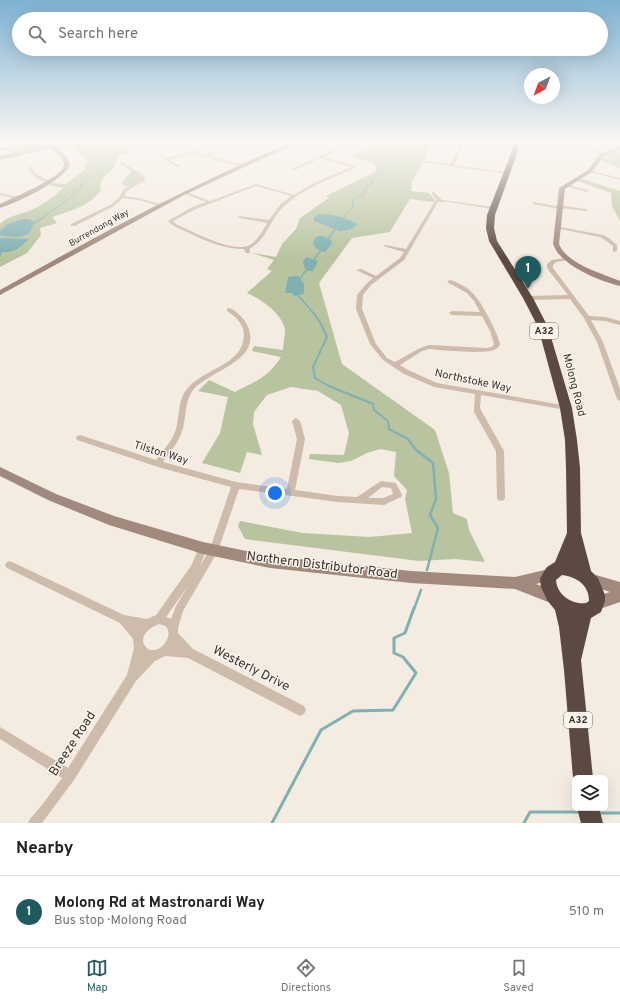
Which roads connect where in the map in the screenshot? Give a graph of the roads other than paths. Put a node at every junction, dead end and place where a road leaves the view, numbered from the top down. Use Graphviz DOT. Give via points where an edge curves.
graph roads {
  1 [pos="140,181"];
  2 [pos="206,181"];
  3 [pos="324,181"];
  4 [pos="504,181"];
  5 [pos="571,181"];
  6 [pos="49,182"];
  7 [pos="565,185"];
  8 [pos="587,191"];
  9 [pos="184,192"];
  10 [pos="433,193"];
  11 [pos="0,194"];
  12 [pos="294,196"];
  13 [pos="122,197"];
  14 [pos="17,198"];
  15 [pos="440,200"];
  16 [pos="209,202"];
  17 [pos="534,203"];
  18 [pos="159,205"];
  19 [pos="0,206"];
  20 [pos="559,207"];
  21 [pos="493,208"];
  22 [pos="586,210"];
  23 [pos="240,217"];
  24 [pos="270,222"];
  25 [pos="73,225"];
  26 [pos="557,228"];
  27 [pos="385,246"];
  28 [pos="408,251"];
  29 [pos="615,251"];
  30 [pos="566,259"];
  31 [pos="359,270"];
  32 [pos="377,278"];
  33 [pos="450,282"];
  34 [pos="620,284"];
  35 [pos="0,293"];
  36 [pos="571,297"];
  37 [pos="528,298"];
  38 [pos="229,310"];
  39 [pos="452,313"];
  40 [pos="484,314"];
  41 [pos="587,318"];
  42 [pos="620,323"];
  43 [pos="395,365"];
  44 [pos="478,393"];
  45 [pos="620,400"];
  46 [pos="566,408"];
  47 [pos="296,421"];
  48 [pos="80,438"];
  49 [pos="158,464"];
  50 [pos="0,471"];
  51 [pos="236,486"];
  52 [pos="290,493"];
  53 [pos="501,498"];
  54 [pos="360,500"];
  55 [pos="574,533"];
  56 [pos="208,549"];
  57 [pos="10,565"];
  58 [pos="555,571"];
  59 [pos="586,576"];
  60 [pos="515,583"];
  61 [pos="620,588"];
  62 [pos="620,595"];
  63 [pos="558,602"];
  64 [pos="591,607"];
  65 [pos="159,619"];
  66 [pos="123,620"];
  67 [pos="147,624"];
  68 [pos="173,632"];
  69 [pos="139,642"];
  70 [pos="165,651"];
  71 [pos="188,653"];
  72 [pos="153,655"];
  73 [pos="573,661"];
  74 [pos="132,677"];
  75 [pos="300,710"];
  76 [pos="0,733"];
  77 [pos="583,775"];
  78 [pos="70,776"];
  79 [pos="589,811"];
  80 [pos="34,823"];
  81 [pos="592,823"];
  1 -- 13 [label="street" via="125,190"];
  2 -- 9 [label="main road, Burrendong Way"];
  3 -- 12 [label="street"];
  4 -- 21 [label="highway, Molong Road / A32"];
  5 -- 7 [label="main road"];
  6 -- 14 [label="main road"];
  7 -- 8 [label="street"];
  7 -- 20 [label="main road" via="561,192"];
  9 -- 16 [label="street"];
  9 -- 18 [label="main road, Burrendong Way"];
  10 -- 15 [label="street"];
  11 -- 14 [label="street"];
  12 -- 16 [label="street" via="256,185"];
  12 -- 24 [label="street" via="279,208"];
  13 -- 18 [label="street"];
  13 -- 25 [label="street" via="104,210"];
  14 -- 19 [label="main road"];
  15 -- 21 [label="street"];
  15 -- 28 [label="street, Northstoke Way" via="436,202"];
  16 -- 24 [label="street" via="171,220 170,223 218,243 247,250"];
  17 -- 20 [label="street"];
  18 -- 35 [label="main road, Burrendong Way"];
  20 -- 22 [label="street"];
  20 -- 26 [label="main road"];
  21 -- 37 [label="highway, Molong Road / A32" via="490,221 491,236"];
  23 -- 24 [label="street"];
  26 -- 29 [label="street" via="601,236 615,246"];
  26 -- 30 [label="main road" via="556,248"];
  27 -- 28 [label="street"];
  28 -- 32 [label="street, Northstoke Way" via="394,267"];
  30 -- 34 [label="main road"];
  30 -- 36 [label="street" via="554,261 550,268"];
  31 -- 32 [label="street"];
  32 -- 43 [label="street, Northstoke Way" via="360,295 359,309 373,344 385,359"];
  33 -- 40 [label="street" via="471,293"];
  36 -- 37 [label="street"];
  36 -- 41 [label="street"];
  37 -- 46 [label="highway, Molong Road / A32" via="547,339"];
  38 -- 49 [label="street" via="238,315 246,326 248,337 245,348 232,361 189,390 177,435"];
  39 -- 40 [label="street"];
  40 -- 43 [label="street" via="496,338 497,344 494,348 486,350 429,347"];
  41 -- 42 [label="street"];
  41 -- 45 [label="street" via="600,342"];
  43 -- 44 [label="street, Northstoke Way" via="436,385"];
  44 -- 46 [label="street, Northstoke Way"];
  44 -- 53 [label="street" via="478,412 500,451"];
  46 -- 55 [label="highway, Molong Road / A32" via="574,468"];
  47 -- 52 [label="street" via="300,439"];
  48 -- 49 [label="street, Tilston Way"];
  49 -- 51 [label="street, Tilston Way"];
  50 -- 56 [label="main road, Northern Distributor Road" via="95,515"];
  51 -- 52 [label="street, Tilston Way"];
  51 -- 56 [label="street"];
  52 -- 54 [label="street, Tilston Way"];
  55 -- 58 [label="highway, Molong Road / A32"];
  55 -- 59 [label="highway, Molong Road / A32"];
  56 -- 60 [label="main road, Northern Distributor Road" via="289,564 411,577"];
  56 -- 65 [label="street"];
  56 -- 68 [label="street" via="179,609"];
  57 -- 66 [label="street"];
  58 -- 59 [label="highway" via="571,568"];
  58 -- 60 [label="main road, Northern Distributor Road"];
  58 -- 63 [label="highway, A32" via="548,585"];
  59 -- 61 [label="main road"];
  59 -- 64 [label="highway, A32" via="597,593"];
  60 -- 63 [label="main road, Northern Distributor Road"];
  62 -- 64 [label="main road"];
  63 -- 64 [label="highway" via="573,611"];
  63 -- 73 [label="highway, A32" via="570,635"];
  64 -- 73 [label="highway, A32"];
  65 -- 67 [label="street"];
  65 -- 68 [label="street" via="170,623"];
  66 -- 67 [label="street"];
  66 -- 69 [label="street"];
  67 -- 69 [label="street" via="142,630"];
  68 -- 70 [label="street"];
  68 -- 71 [label="street, Westerly Drive"];
  69 -- 72 [label="street" via="145,653"];
  69 -- 74 [label="street, Breeze Road"];
  70 -- 71 [label="street, Westerly Drive"];
  70 -- 72 [label="street"];
  71 -- 75 [label="street, Westerly Drive"];
  72 -- 74 [label="street, Breeze Road"];
  73 -- 77 [label="highway, A32"];
  74 -- 78 [label="street, Breeze Road"];
  76 -- 78 [label="street"];
  78 -- 80 [label="street, Breeze Road"];
  79 -- 81 [label="highway"];
}
